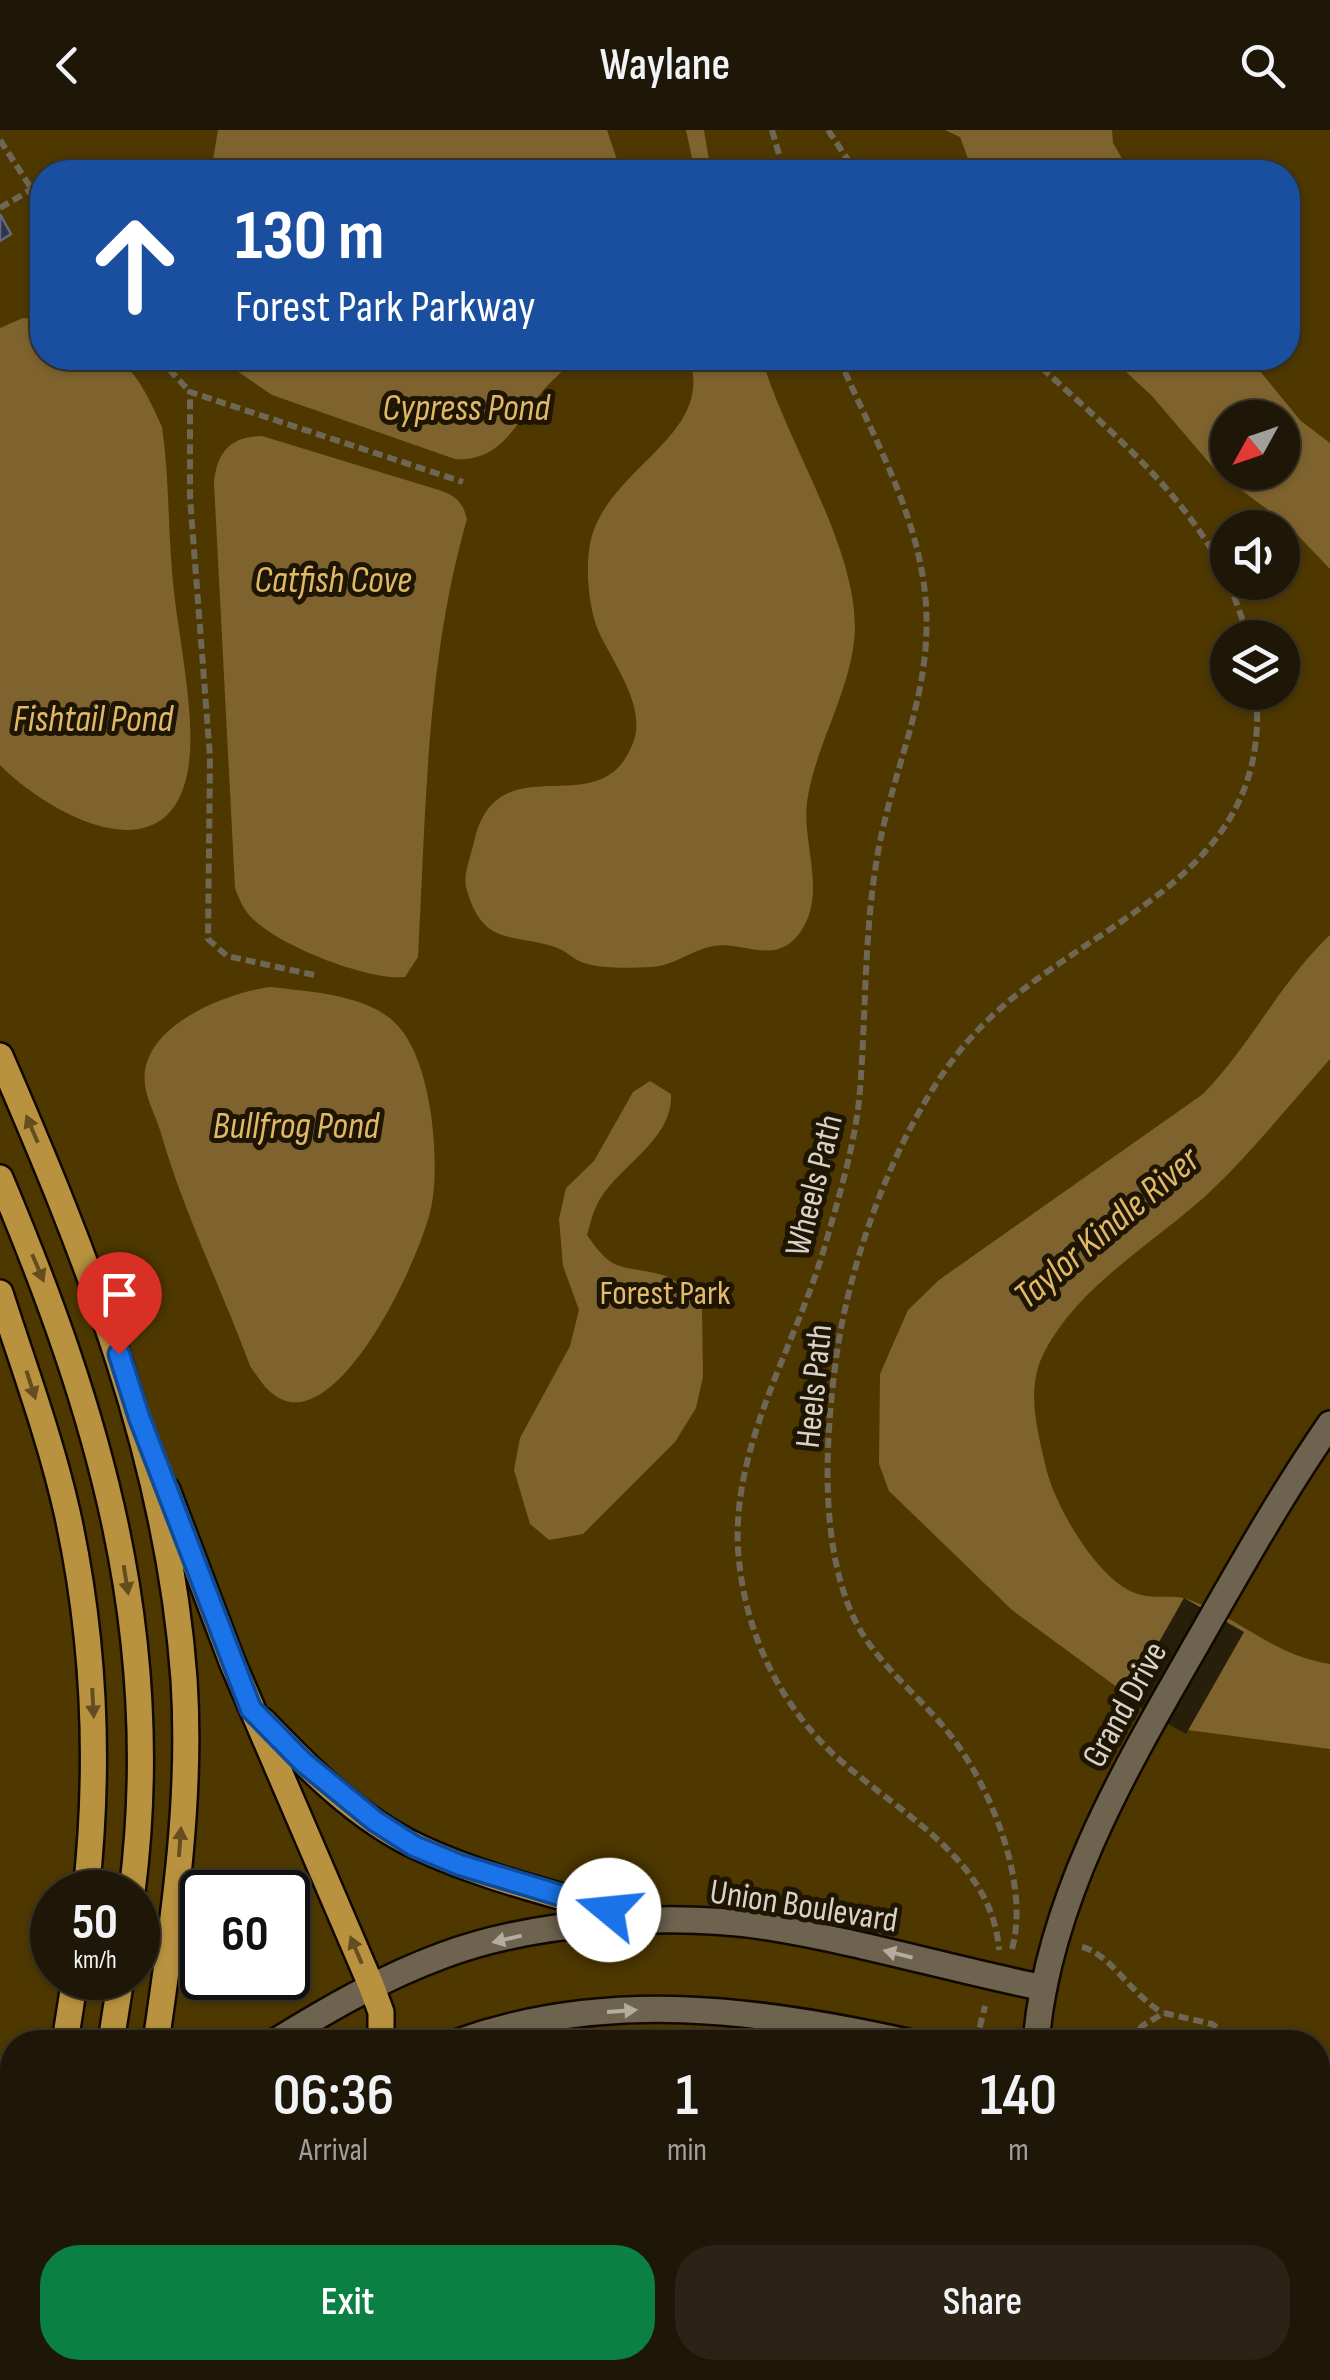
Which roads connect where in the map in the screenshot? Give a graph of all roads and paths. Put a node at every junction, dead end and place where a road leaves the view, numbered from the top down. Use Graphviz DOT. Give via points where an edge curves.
graph roads {
  1 [pos="772,130"];
  2 [pos="828,130"];
  3 [pos="0,140"];
  4 [pos="781,160"];
  5 [pos="848,160"];
  6 [pos="30,186"];
  7 [pos="30,190"];
  8 [pos="0,208"];
  9 [pos="170,370"];
  10 [pos="844,370"];
  11 [pos="1044,370"];
  12 [pos="190,392"];
  13 [pos="462,482"];
  14 [pos="1210,547"];
  15 [pos="1256,710"];
  16 [pos="314,975"];
  17 [pos="0,1056"];
  18 [pos="0,1178"];
  19 [pos="0,1293"];
  20 [pos="139,1417"];
  21 [pos="1330,1424"];
  22 [pos="251,1709"];
  23 [pos="88,1870"];
  24 [pos="133,1870"];
  25 [pos="645,1922"];
  26 [pos="998,1940"];
  27 [pos="1079,1946"];
  28 [pos="1012,1949"];
  29 [pos="371,1985"];
  30 [pos="1044,1988"];
  31 [pos="72,2000"];
  32 [pos="118,2000"];
  33 [pos="1164,2013"];
  34 [pos="67,2030"];
  35 [pos="113,2030"];
  36 [pos="157,2030"];
  37 [pos="295,2030"];
  38 [pos="382,2030"];
  39 [pos="502,2030"];
  40 [pos="850,2030"];
  41 [pos="1038,2030"];
  42 [pos="1139,2030"];
  43 [pos="1221,2030"];
  1 -- 4 [label="path"];
  2 -- 5 [label="path"];
  3 -- 6 [label="path"];
  7 -- 8 [label="path"];
  9 -- 12 [label="path"];
  10 -- 26 [label="path, Wheels Path" via="916,545 928,634 924,678 877,857 854,1136 810,1294 752,1444 738,1546 750,1619 778,1684 822,1743 950,1852 982,1900"];
  11 -- 14 [label="path" via="1164,485"];
  12 -- 13 [label="path"];
  12 -- 16 [label="path" via="190,498 210,757 208,938 227,956"];
  15 -- 28 [label="path, Heels Path" via="1256,737 1240,794 1192,868 1166,893 1009,1000 957,1053 897,1158 838,1346 830,1498 848,1606 873,1650 959,1746 987,1795 1018,1916"];
  20 -- 17 [label="main road, one-way" via="79,1242"];
  18 -- 24 [label="main road, one-way" via="70,1351 119,1537 137,1660 141,1748"];
  19 -- 23 [label="main road, one-way" via="48,1441 81,1584 95,1733"];
  20 -- 22 [label="main road"];
  36 -- 20 [label="main road, one-way" via="182,1830 184,1682 176,1600"];
  21 -- 30 [label="street, Grand Drive" via="1148,1730 1092,1843"];
  22 -- 25 [label="main road" via="316,1774 414,1846"];
  29 -- 22 [label="main road, one-way"];
  25 -- 29 [label="street, Union Boulevard, one-way" via="516,1936 447,1953"];
  30 -- 25 [label="street, Union Boulevard, one-way" via="765,1926"];
  27 -- 33 [label="path" via="1102,1953 1135,1994"];
  29 -- 37 [label="street, Union Boulevard"];
  29 -- 38 [label="main road"];
  30 -- 41 [label="street, Grand Drive"];
  31 -- 34 [label="main road"];
  32 -- 35 [label="main road"];
  33 -- 42 [label="path"];
  33 -- 43 [label="path"];
  39 -- 40 [label="street, one-way" via="670,2007"];
}
